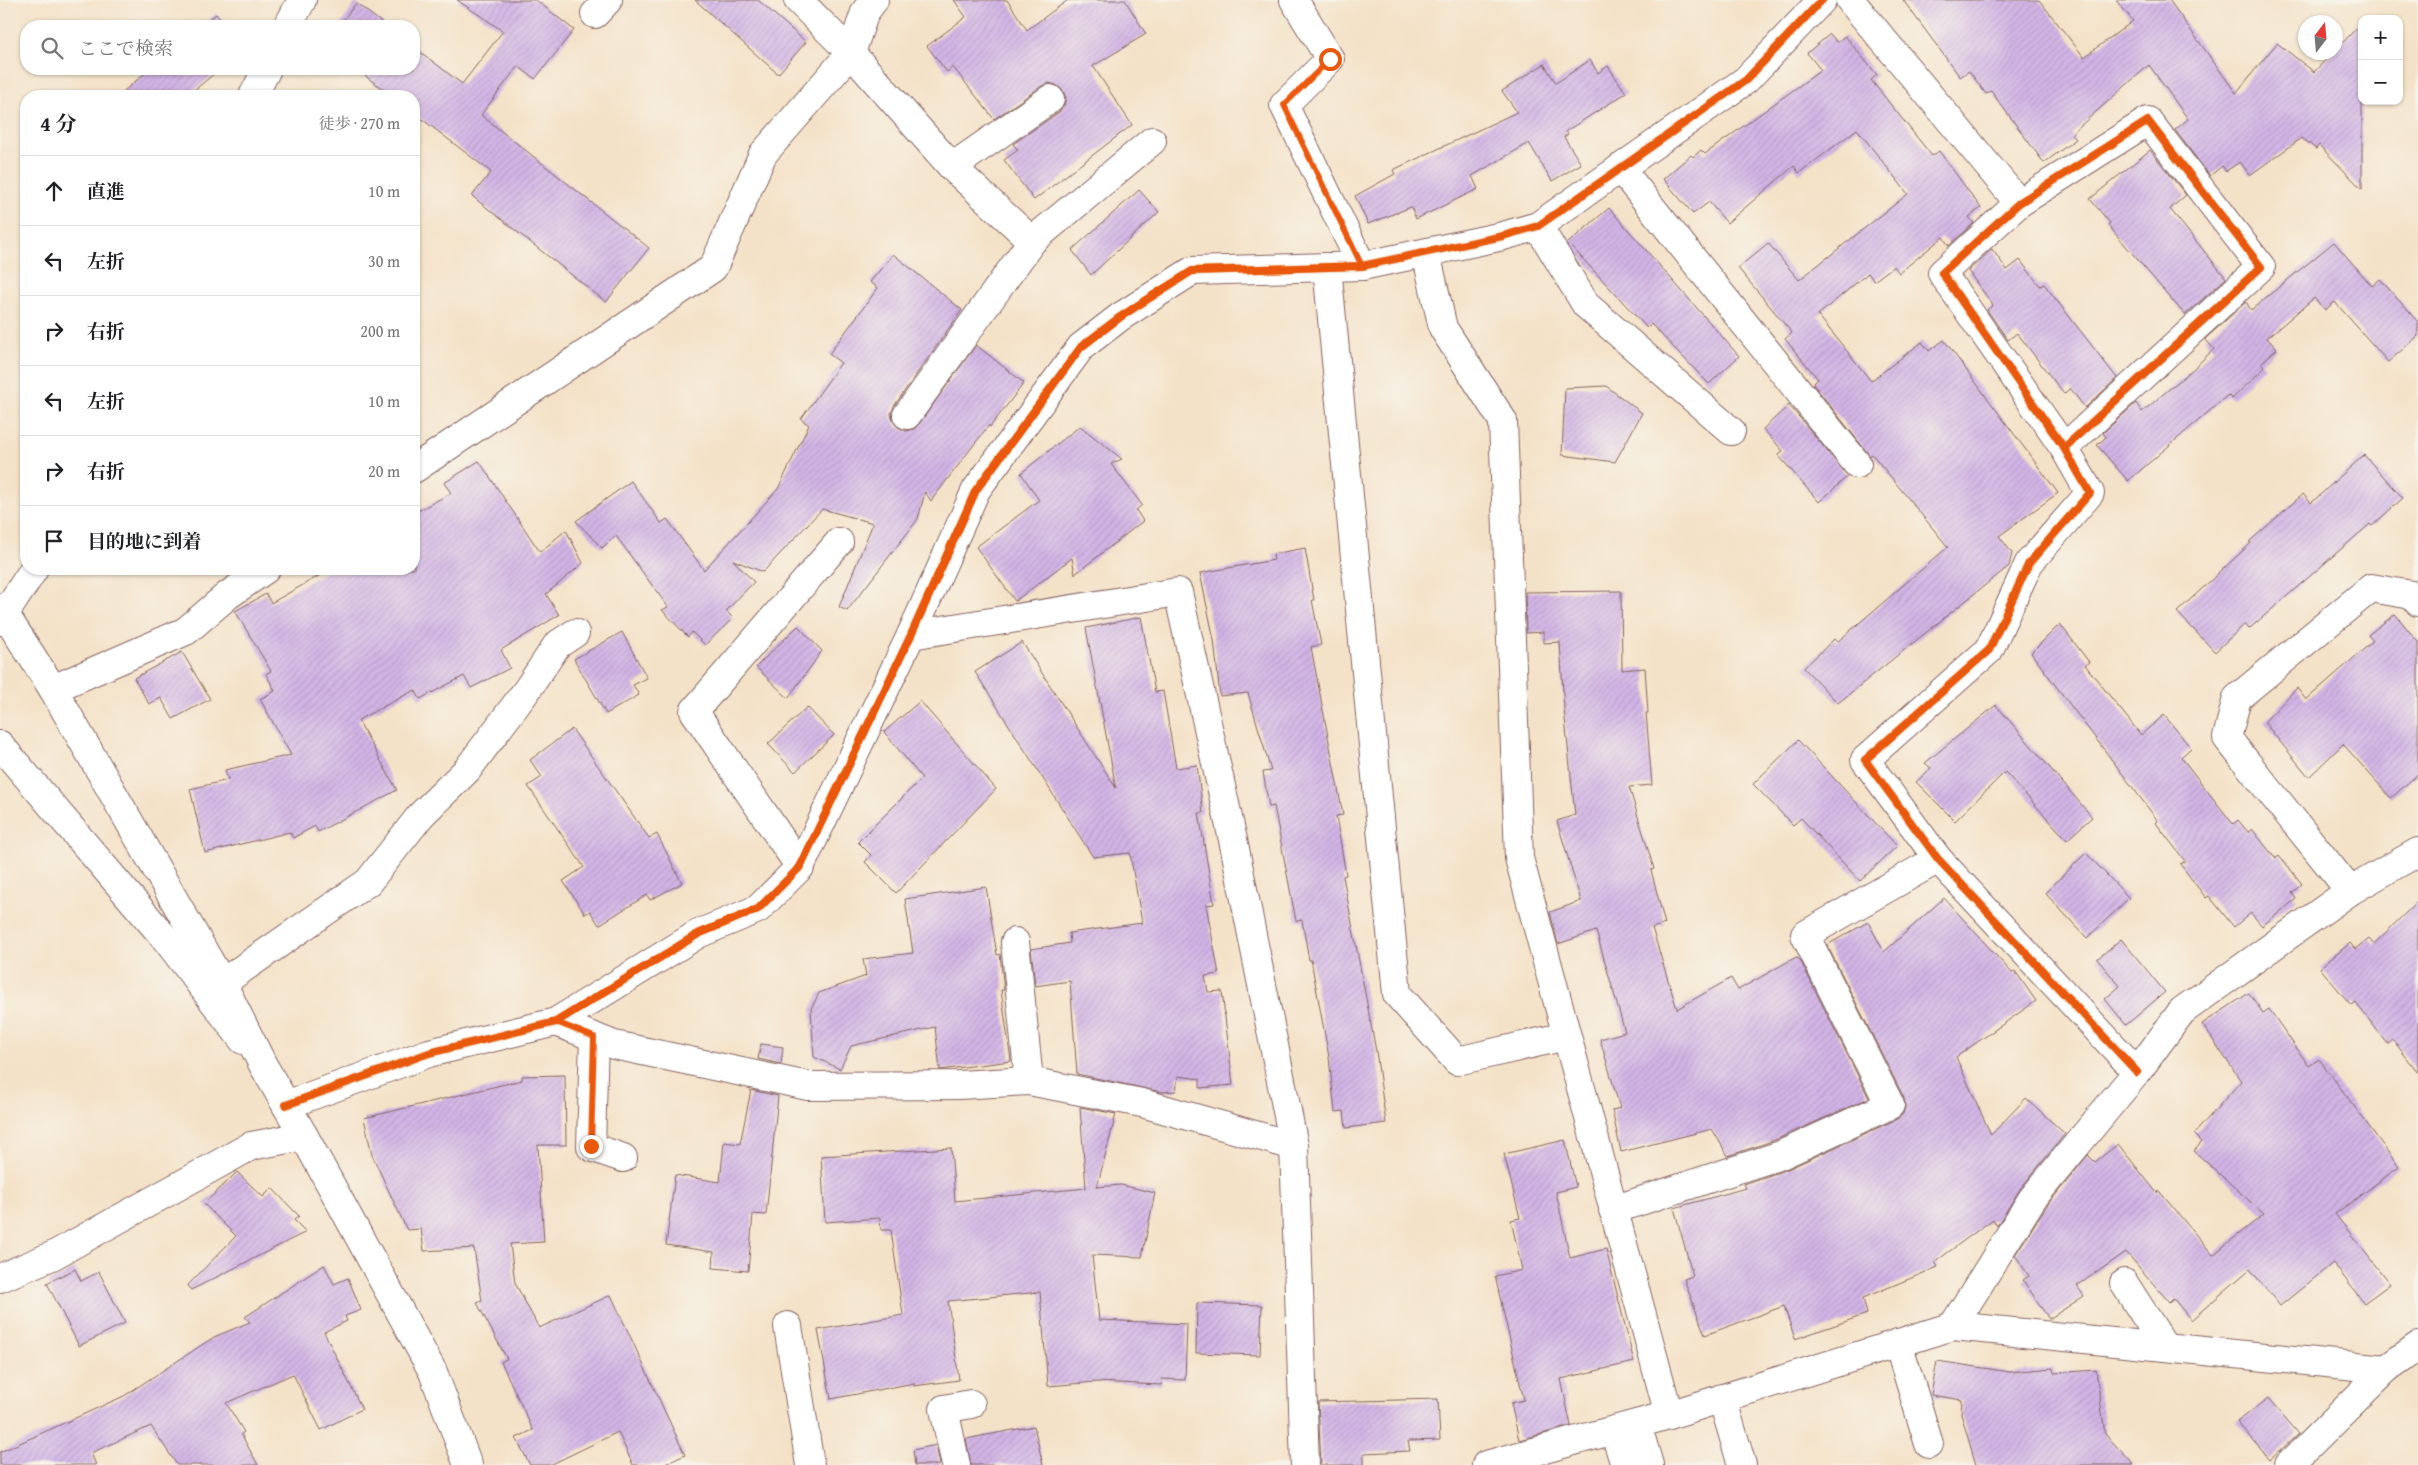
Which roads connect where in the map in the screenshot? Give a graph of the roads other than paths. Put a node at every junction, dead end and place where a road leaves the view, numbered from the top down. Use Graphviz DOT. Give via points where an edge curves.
graph roads {
  1 [pos="302,0"];
  2 [pos="798,0"];
  3 [pos="874,0"];
  4 [pos="1294,0"];
  5 [pos="1822,0"];
  6 [pos="1850,0"];
  7 [pos="291,20"];
  8 [pos="851,52"];
  9 [pos="264,75"];
  10 [pos="256,90"];
  11 [pos="1050,98"];
  12 [pos="1152,141"];
  13 [pos="952,167"];
  14 [pos="1620,168"];
  15 [pos="2019,203"];
  16 [pos="1538,226"];
  17 [pos="1032,241"];
  18 [pos="1426,253"];
  19 [pos="1362,266"];
  20 [pos="1327,267"];
  21 [pos="907,415"];
  22 [pos="1731,431"];
  23 [pos="2064,448"];
  24 [pos="1857,464"];
  25 [pos="420,465"];
  26 [pos="839,542"];
  27 [pos="30,575"];
  28 [pos="257,575"];
  29 [pos="2418,602"];
  30 [pos="1,614"];
  31 [pos="575,632"];
  32 [pos="911,636"];
  33 [pos="53,689"];
  34 [pos="0,745"];
  35 [pos="1938,860"];
  36 [pos="2413,863"];
  37 [pos="800,867"];
  38 [pos="2350,891"];
  39 [pos="1015,942"];
  40 [pos="222,983"];
  41 [pos="556,1022"];
  42 [pos="1566,1036"];
  43 [pos="594,1037"];
  44 [pos="263,1065"];
  45 [pos="2137,1072"];
  46 [pos="1029,1081"];
  47 [pos="286,1105"];
  48 [pos="304,1136"];
  49 [pos="1294,1146"];
  50 [pos="623,1158"];
  51 [pos="1613,1210"];
  52 [pos="0,1278"];
  53 [pos="2124,1283"];
  54 [pos="788,1326"];
  55 [pos="1953,1326"];
  56 [pos="1898,1343"];
  57 [pos="2418,1346"];
  58 [pos="2166,1348"];
  59 [pos="2386,1369"];
  60 [pos="1722,1398"];
  61 [pos="971,1404"];
  62 [pos="1669,1415"];
  63 [pos="1625,1427"];
  64 [pos="1929,1444"];
  65 [pos="468,1465"];
  66 [pos="810,1465"];
  67 [pos="956,1465"];
  68 [pos="1305,1465"];
  69 [pos="1486,1465"];
  70 [pos="1625,1465"];
  71 [pos="1649,1465"];
  72 [pos="1742,1465"];
  73 [pos="2289,1465"];
  1 -- 7 [label="street"];
  2 -- 8 [label="street"];
  3 -- 8 [label="street" via="865,12"];
  4 -- 19 [label="street" via="1330,59 1284,105"];
  5 -- 14 [label="street" via="1746,80"];
  6 -- 15 [label="street"];
  8 -- 13 [label="street"];
  8 -- 25 [label="street" via="763,154 713,268"];
  9 -- 10 [label="street"];
  11 -- 13 [label="street"];
  12 -- 17 [label="street"];
  13 -- 17 [label="street"];
  14 -- 16 [label="street"];
  14 -- 24 [label="street"];
  15 -- 23 [label="street" via="1942,273"];
  15 -- 23 [label="street" via="2148,121 2261,267"];
  16 -- 18 [label="street"];
  16 -- 22 [label="street" via="1586,305"];
  17 -- 21 [label="street"];
  18 -- 19 [label="street"];
  18 -- 42 [label="street" via="1443,328 1503,421 1519,858"];
  19 -- 20 [label="street"];
  20 -- 32 [label="street" via="1192,271 1132,308 1081,347 976,490"];
  20 -- 42 [label="street" via="1397,994 1457,1061"];
  23 -- 35 [label="street" via="2090,493 2029,563 1989,650 1865,760"];
  26 -- 37 [label="street" via="694,711"];
  27 -- 30 [label="street"];
  28 -- 33 [label="street" via="186,631"];
  29 -- 38 [label="street" via="2412,595 2371,588 2237,698 2227,738"];
  30 -- 33 [label="street"];
  31 -- 40 [label="street" via="557,645 467,770 421,815 368,882"];
  32 -- 37 [label="street"];
  32 -- 49 [label="street" via="1178,592"];
  33 -- 40 [label="street"];
  34 -- 44 [label="street" via="169,943"];
  35 -- 45 [label="street"];
  35 -- 51 [label="street" via="1805,936 1890,1105 1781,1155"];
  36 -- 38 [label="street"];
  37 -- 41 [label="street" via="758,909 698,934"];
  38 -- 45 [label="street" via="2182,1011"];
  39 -- 46 [label="street"];
  40 -- 44 [label="street"];
  41 -- 43 [label="street"];
  41 -- 47 [label="street" via="429,1053"];
  42 -- 51 [label="street"];
  43 -- 46 [label="street" via="808,1086"];
  43 -- 50 [label="street" via="591,1146"];
  44 -- 47 [label="street"];
  45 -- 55 [label="street" via="2032,1198"];
  46 -- 49 [label="street" via="1142,1103"];
  47 -- 48 [label="street"];
  48 -- 52 [label="street" via="251,1146 54,1255"];
  48 -- 65 [label="street" via="433,1372"];
  49 -- 68 [label="street"];
  51 -- 62 [label="street"];
  53 -- 58 [label="street"];
  54 -- 66 [label="street"];
  55 -- 56 [label="street"];
  55 -- 58 [label="street"];
  56 -- 60 [label="street"];
  56 -- 64 [label="street"];
  57 -- 59 [label="street"];
  58 -- 59 [label="street"];
  59 -- 73 [label="street"];
  60 -- 62 [label="street"];
  60 -- 72 [label="street"];
  61 -- 67 [label="street" via="944,1410"];
  62 -- 63 [label="street"];
  63 -- 69 [label="street"];
  63 -- 70 [label="street"];
  63 -- 71 [label="street"];
}
